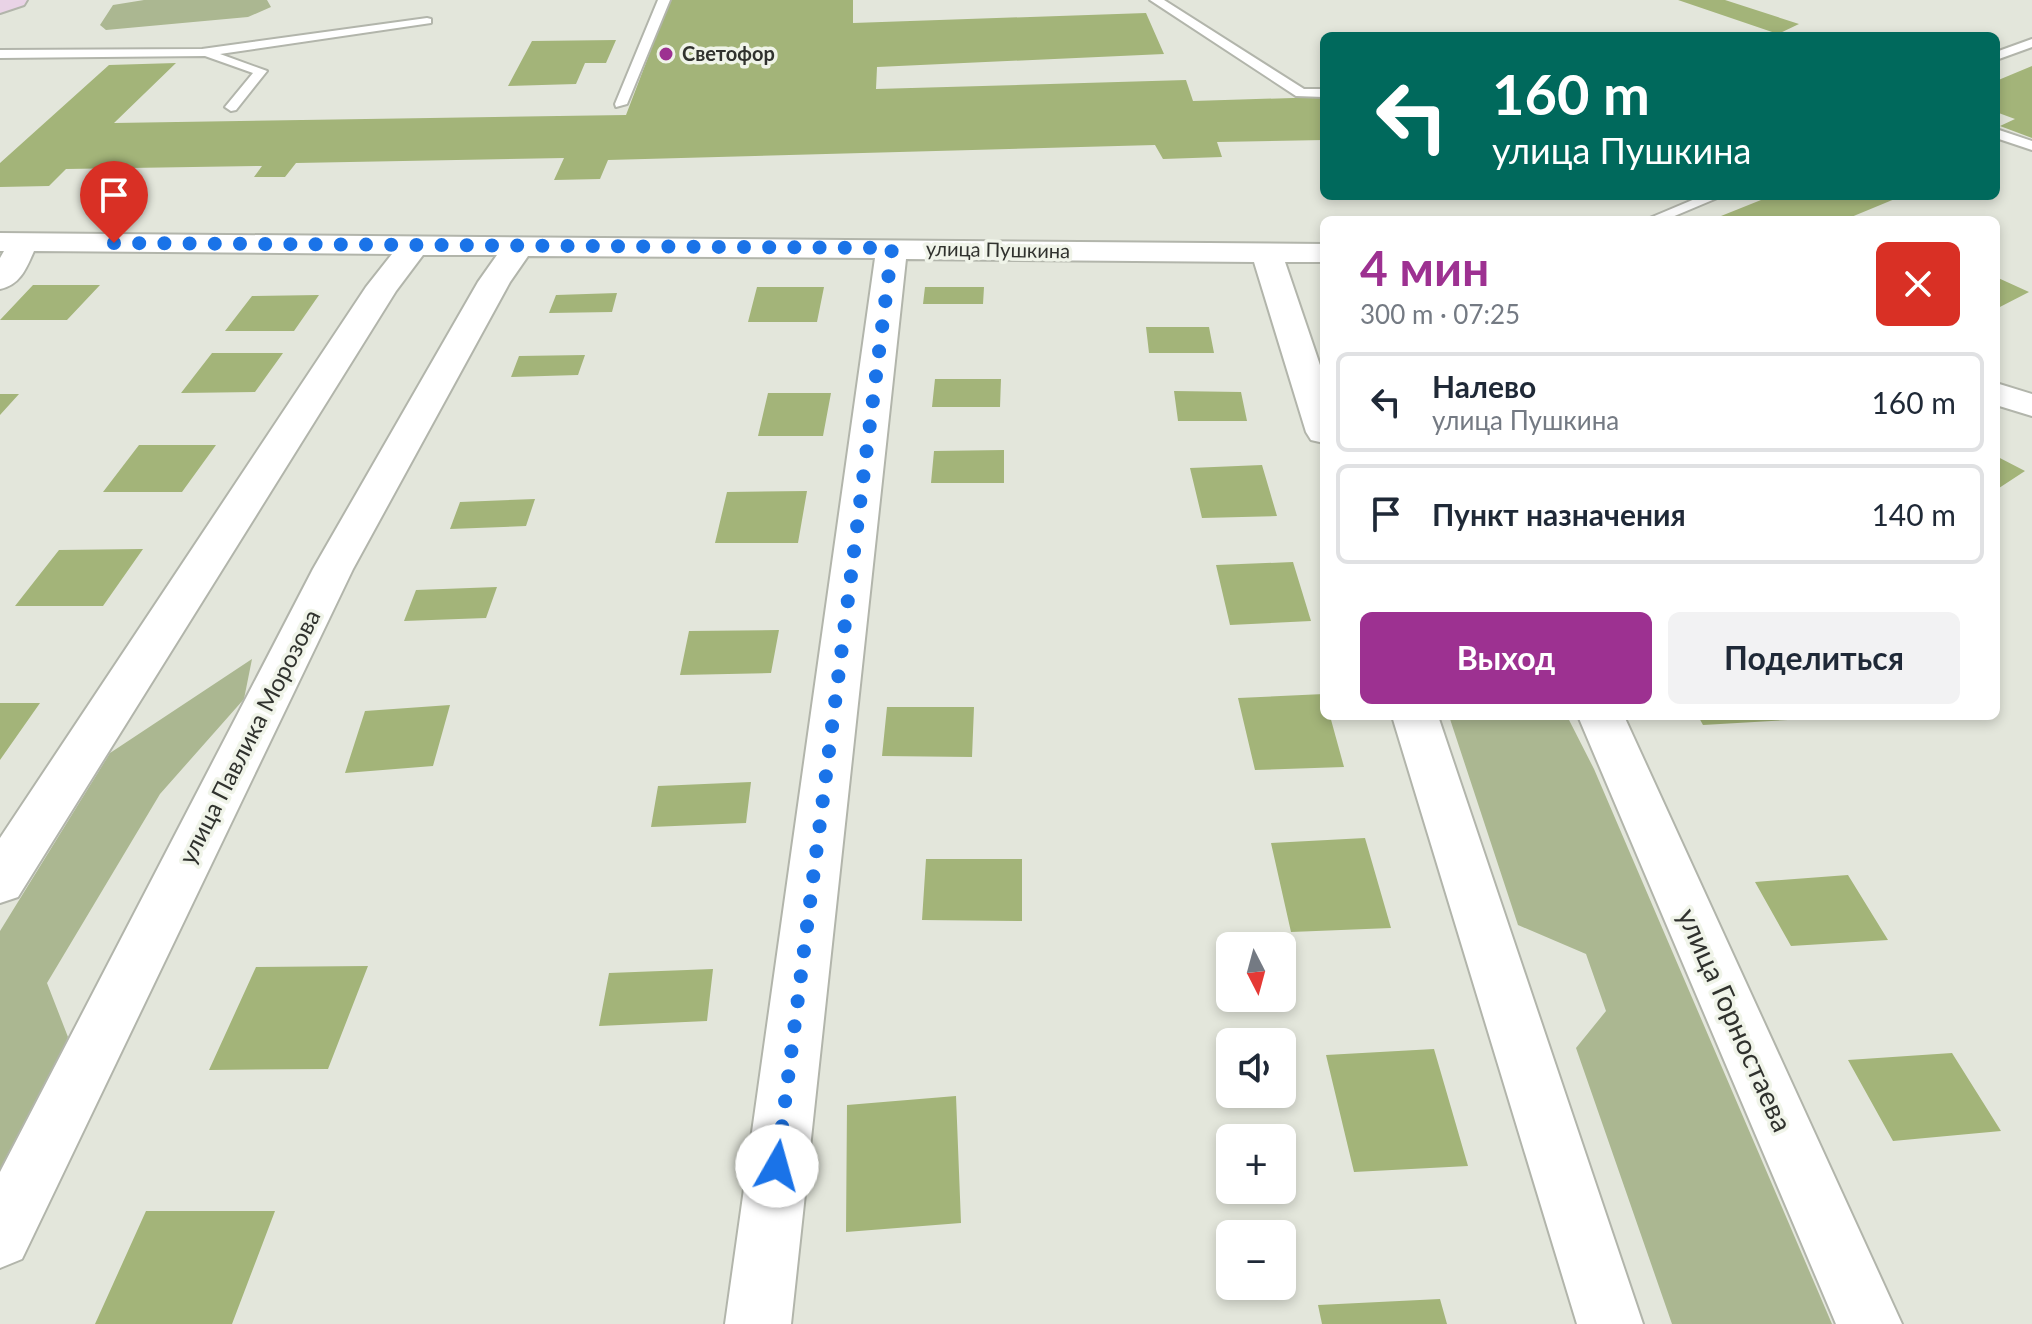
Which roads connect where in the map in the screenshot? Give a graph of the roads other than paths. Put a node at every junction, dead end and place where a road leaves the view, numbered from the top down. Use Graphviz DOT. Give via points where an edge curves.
graph roads {
  1 [pos="16,0"];
  2 [pos="664,0"];
  3 [pos="1156,0"];
  4 [pos="0,6"];
  5 [pos="427,21"];
  6 [pos="2032,43"];
  7 [pos="202,53"];
  8 [pos="0,54"];
  9 [pos="2000,55"];
  10 [pos="1320,93"];
  11 [pos="621,104"];
  12 [pos="231,107"];
  13 [pos="2000,134"];
  14 [pos="2032,146"];
  15 [pos="1704,200"];
  16 [pos="1662,216"];
  17 [pos="12,243"];
  18 [pos="415,245"];
  19 [pos="518,247"];
  20 [pos="892,248"];
  21 [pos="1267,253"];
  22 [pos="1320,253"];
  23 [pos="0,280"];
  24 [pos="2000,395"];
  25 [pos="2032,405"];
  26 [pos="1320,419"];
  27 [pos="1416,720"];
  28 [pos="1603,720"];
  29 [pos="0,881"];
  30 [pos="0,1237"];
  31 [pos="758,1324"];
  32 [pos="1610,1324"];
  33 [pos="1869,1324"];
  1 -- 4 [label="main road"];
  2 -- 11 [label="lane"];
  3 -- 10 [label="lane" via="1301,93"];
  5 -- 7 [label="lane"];
  6 -- 9 [label="lane"];
  7 -- 8 [label="lane"];
  7 -- 12 [label="lane" via="261,71"];
  13 -- 14 [label="lane"];
  15 -- 16 [label="lane"];
  17 -- 18 [label="street, улица Пушкина"];
  17 -- 23 [label="street" via="9,271"];
  18 -- 19 [label="street, улица Пушкина"];
  18 -- 29 [label="street" via="382,287"];
  19 -- 20 [label="street, улица Пушкина"];
  19 -- 30 [label="street, улица Павлика Морозова" via="333,569"];
  20 -- 21 [label="street, улица Пушкина"];
  20 -- 31 [label="street"];
  21 -- 22 [label="street, улица Пушкина"];
  21 -- 26 [label="street"];
  24 -- 25 [label="street"];
  27 -- 32 [label="street"];
  28 -- 33 [label="street, улица Горностаева"];
}
